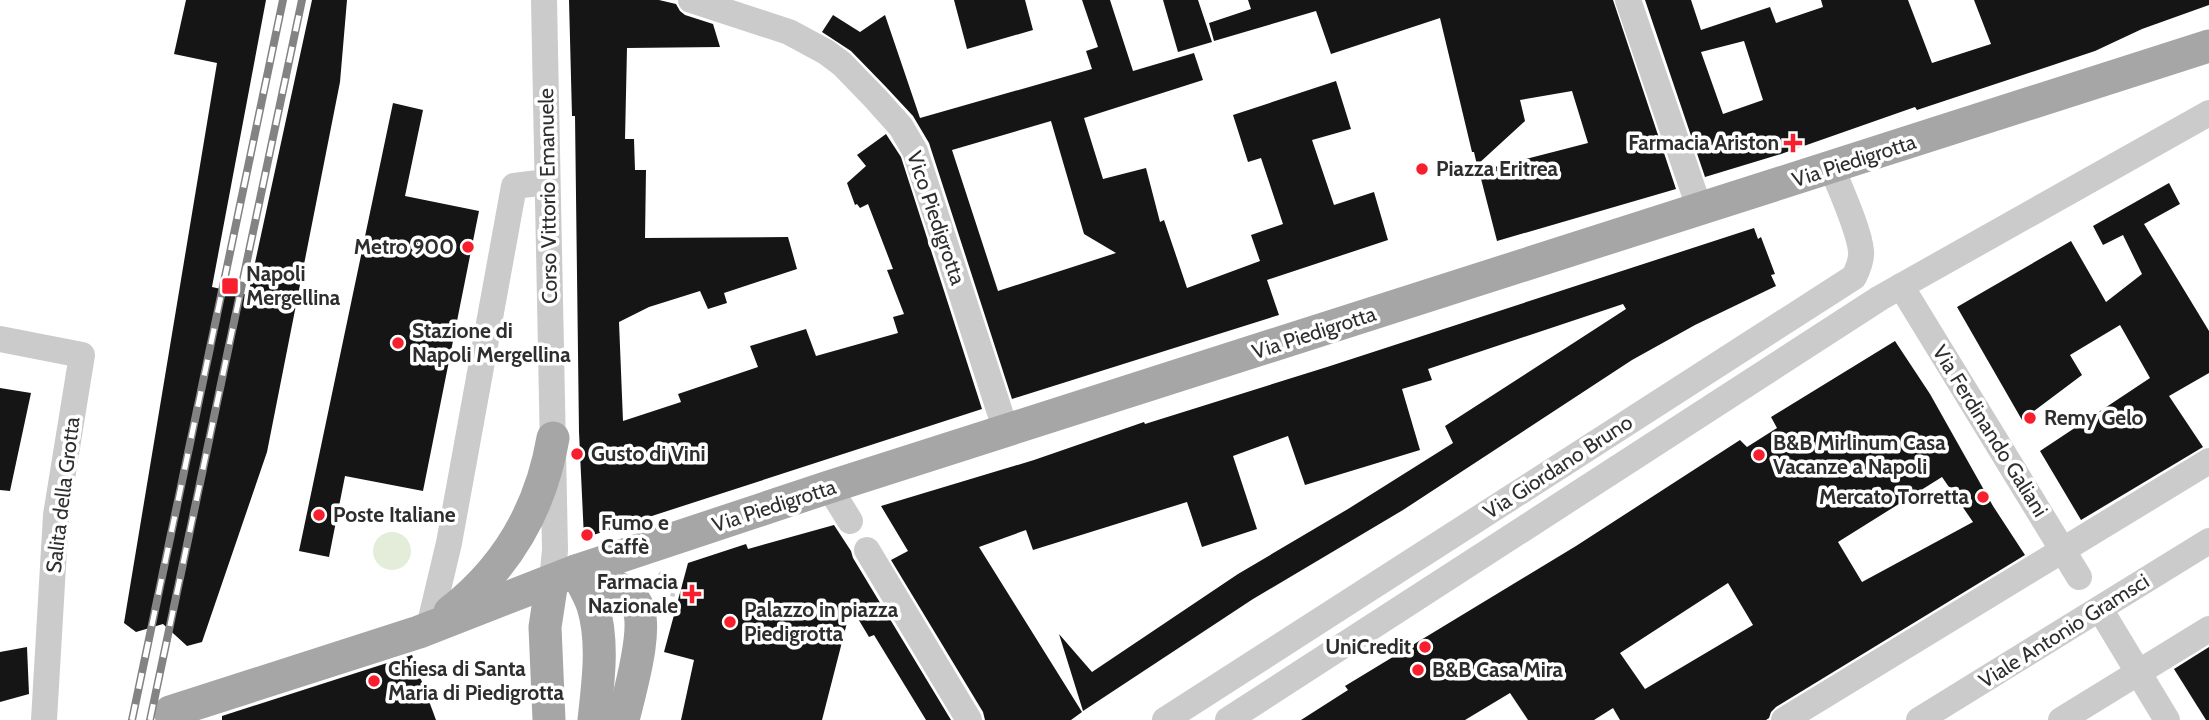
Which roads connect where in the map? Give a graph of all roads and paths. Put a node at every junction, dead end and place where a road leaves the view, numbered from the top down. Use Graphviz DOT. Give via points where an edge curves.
graph roads {
  1 [pos="544,0"];
  2 [pos="691,0"];
  3 [pos="1628,0"];
  4 [pos="2209,46"];
  5 [pos="2209,113"];
  6 [pos="1832,167"];
  7 [pos="547,182"];
  8 [pos="1700,210"];
  9 [pos="1901,286"];
  10 [pos="0,339"];
  11 [pos="1006,430"];
  12 [pos="552,438"];
  13 [pos="2209,461"];
  14 [pos="829,487"];
  15 [pos="850,521"];
  16 [pos="2209,541"];
  17 [pos="867,550"];
  18 [pos="2063,550"];
  19 [pos="655,571"];
  20 [pos="564,576"];
  21 [pos="2079,577"];
  22 [pos="662,608"];
  23 [pos="2099,609"];
  24 [pos="2209,629"];
  25 [pos="424,630"];
  26 [pos="2138,673"];
  27 [pos="547,686"];
  28 [pos="210,708"];
  29 [pos="595,710"];
  30 [pos="170,712"];
  31 [pos="44,720"];
  32 [pos="549,720"];
  33 [pos="623,720"];
  34 [pos="969,720"];
  35 [pos="1165,720"];
  36 [pos="1228,720"];
  37 [pos="1784,720"];
  38 [pos="1919,720"];
  39 [pos="2061,720"];
  40 [pos="2167,720"];
  1 -- 7 [label="street, Corso Vittorio Emanuele"];
  2 -- 11 [label="street, Vico Piedigrotta" via="789,32 826,51 901,127 915,151"];
  3 -- 8 [label="street"];
  4 -- 6 [label="main road, Via Piedigrotta"];
  5 -- 9 [label="street"];
  6 -- 8 [label="main road, Via Piedigrotta"];
  6 -- 35 [label="street, Via Giordano Bruno" via="1861,253 1854,277"];
  7 -- 12 [label="street, Corso Vittorio Emanuele"];
  7 -- 25 [label="street" via="514,186 449,543"];
  8 -- 11 [label="main road, Via Piedigrotta"];
  9 -- 18 [label="street, Via Ferdinando Galiani"];
  9 -- 36 [label="street"];
  10 -- 31 [label="street, Salita della Grotta" via="82,355 56,515"];
  11 -- 14 [label="main road, Via Piedigrotta"];
  12 -- 20 [label="street, Corso Vittorio Emanuele" via="554,518"];
  12 -- 25 [label="main road" via="541,488 517,538 481,585"];
  13 -- 18 [label="street"];
  14 -- 15 [label="street"];
  14 -- 20 [label="main road, Via Piedigrotta"];
  16 -- 23 [label="street, Viale Antonio Gramsci"];
  17 -- 34 [label="street"];
  18 -- 21 [label="street, Via Ferdinando Galiani"];
  18 -- 37 [label="street"];
  19 -- 22 [label="path" via="675,586 670,606"];
  20 -- 25 [label="main road, Via Piedigrotta"];
  20 -- 27 [label="main road" via="545,628"];
  20 -- 29 [label="main road" via="590,598 596,619 599,678"];
  20 -- 33 [label="main road" via="607,583 638,608 641,628"];
  23 -- 26 [label="street"];
  23 -- 38 [label="street, Viale Antonio Gramsci"];
  24 -- 26 [label="street"];
  25 -- 28 [label="main road"];
  26 -- 39 [label="street"];
  26 -- 40 [label="street"];
  27 -- 29 [label="main road" via="567,712"];
  27 -- 32 [label="main road"];
  28 -- 30 [label="main road"];
}
